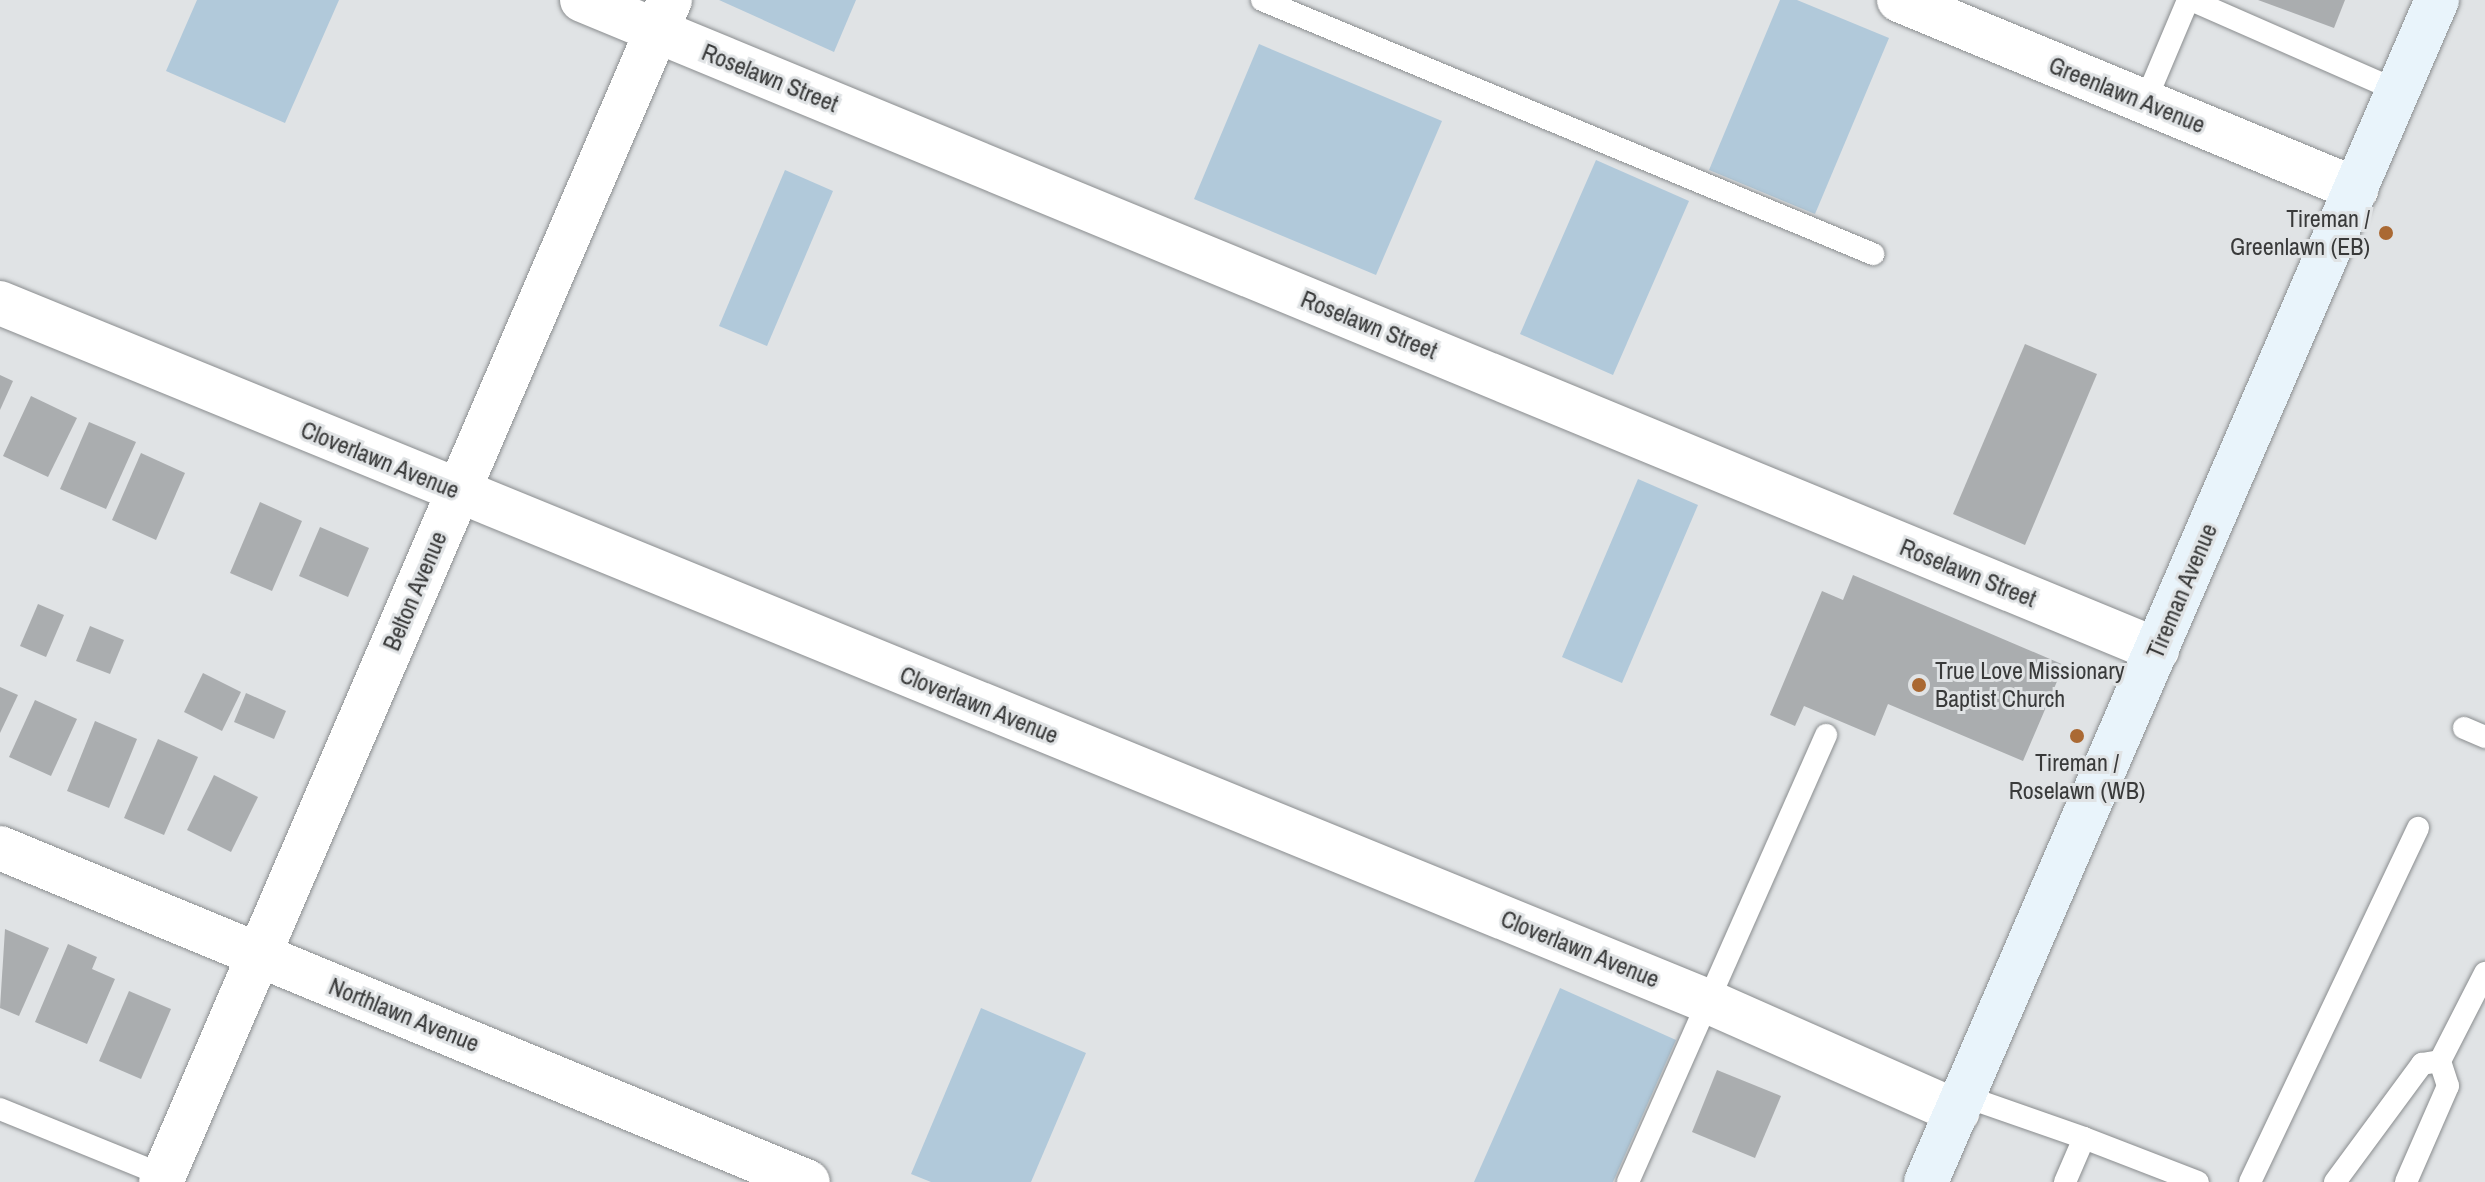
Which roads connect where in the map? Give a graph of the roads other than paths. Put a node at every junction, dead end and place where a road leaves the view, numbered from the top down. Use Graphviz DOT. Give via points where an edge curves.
graph roads {
  1 [pos="582,0"];
  2 [pos="1262,0"];
  3 [pos="1899,0"];
  4 [pos="2190,0"];
  5 [pos="2437,0"];
  6 [pos="664,15"];
  7 [pos="2398,91"];
  8 [pos="2145,102"];
  9 [pos="2356,189"];
  10 [pos="1873,254"];
  11 [pos="0,303"];
  12 [pos="457,492"];
  13 [pos="2157,650"];
  14 [pos="1826,735"];
  15 [pos="2418,828"];
  16 [pos="0,848"];
  17 [pos="258,955"];
  18 [pos="2485,973"];
  19 [pos="1707,1001"];
  20 [pos="2440,1061"];
  21 [pos="1960,1104"];
  22 [pos="0,1109"];
  23 [pos="2084,1138"];
  24 [pos="168,1180"];
  25 [pos="808,1182"];
  26 [pos="1628,1182"];
  27 [pos="1926,1182"];
  28 [pos="2065,1182"];
  29 [pos="2198,1182"];
  30 [pos="2250,1182"];
  31 [pos="2335,1182"];
  32 [pos="2406,1182"];
  1 -- 6 [label="street, Roselawn Street"];
  2 -- 10 [label="lane"];
  3 -- 8 [label="street, Greenlawn Avenue"];
  4 -- 7 [label="lane"];
  4 -- 8 [label="lane"];
  5 -- 7 [label="street, Tireman Avenue"];
  6 -- 12 [label="street, Belton Avenue"];
  6 -- 13 [label="street, Roselawn Street"];
  7 -- 9 [label="street, Tireman Avenue"];
  8 -- 9 [label="street, Greenlawn Avenue"];
  9 -- 13 [label="street, Tireman Avenue"];
  11 -- 12 [label="street, Cloverlawn Avenue"];
  12 -- 17 [label="street, Belton Avenue"];
  12 -- 19 [label="street, Cloverlawn Avenue"];
  13 -- 21 [label="street, Tireman Avenue"];
  14 -- 19 [label="lane"];
  15 -- 30 [label="lane"];
  16 -- 17 [label="street, Northlawn Avenue"];
  17 -- 24 [label="street, Belton Avenue"];
  17 -- 25 [label="street, Northlawn Avenue"];
  18 -- 20 [label="lane"];
  19 -- 21 [label="street, Cloverlawn Avenue"];
  19 -- 26 [label="lane"];
  20 -- 31 [label="lane" via="2422,1064"];
  20 -- 32 [label="lane" via="2448,1086"];
  21 -- 23 [label="lane"];
  21 -- 27 [label="street, Tireman Avenue"];
  22 -- 24 [label="lane"];
  23 -- 28 [label="lane"];
  23 -- 29 [label="lane"];
}
